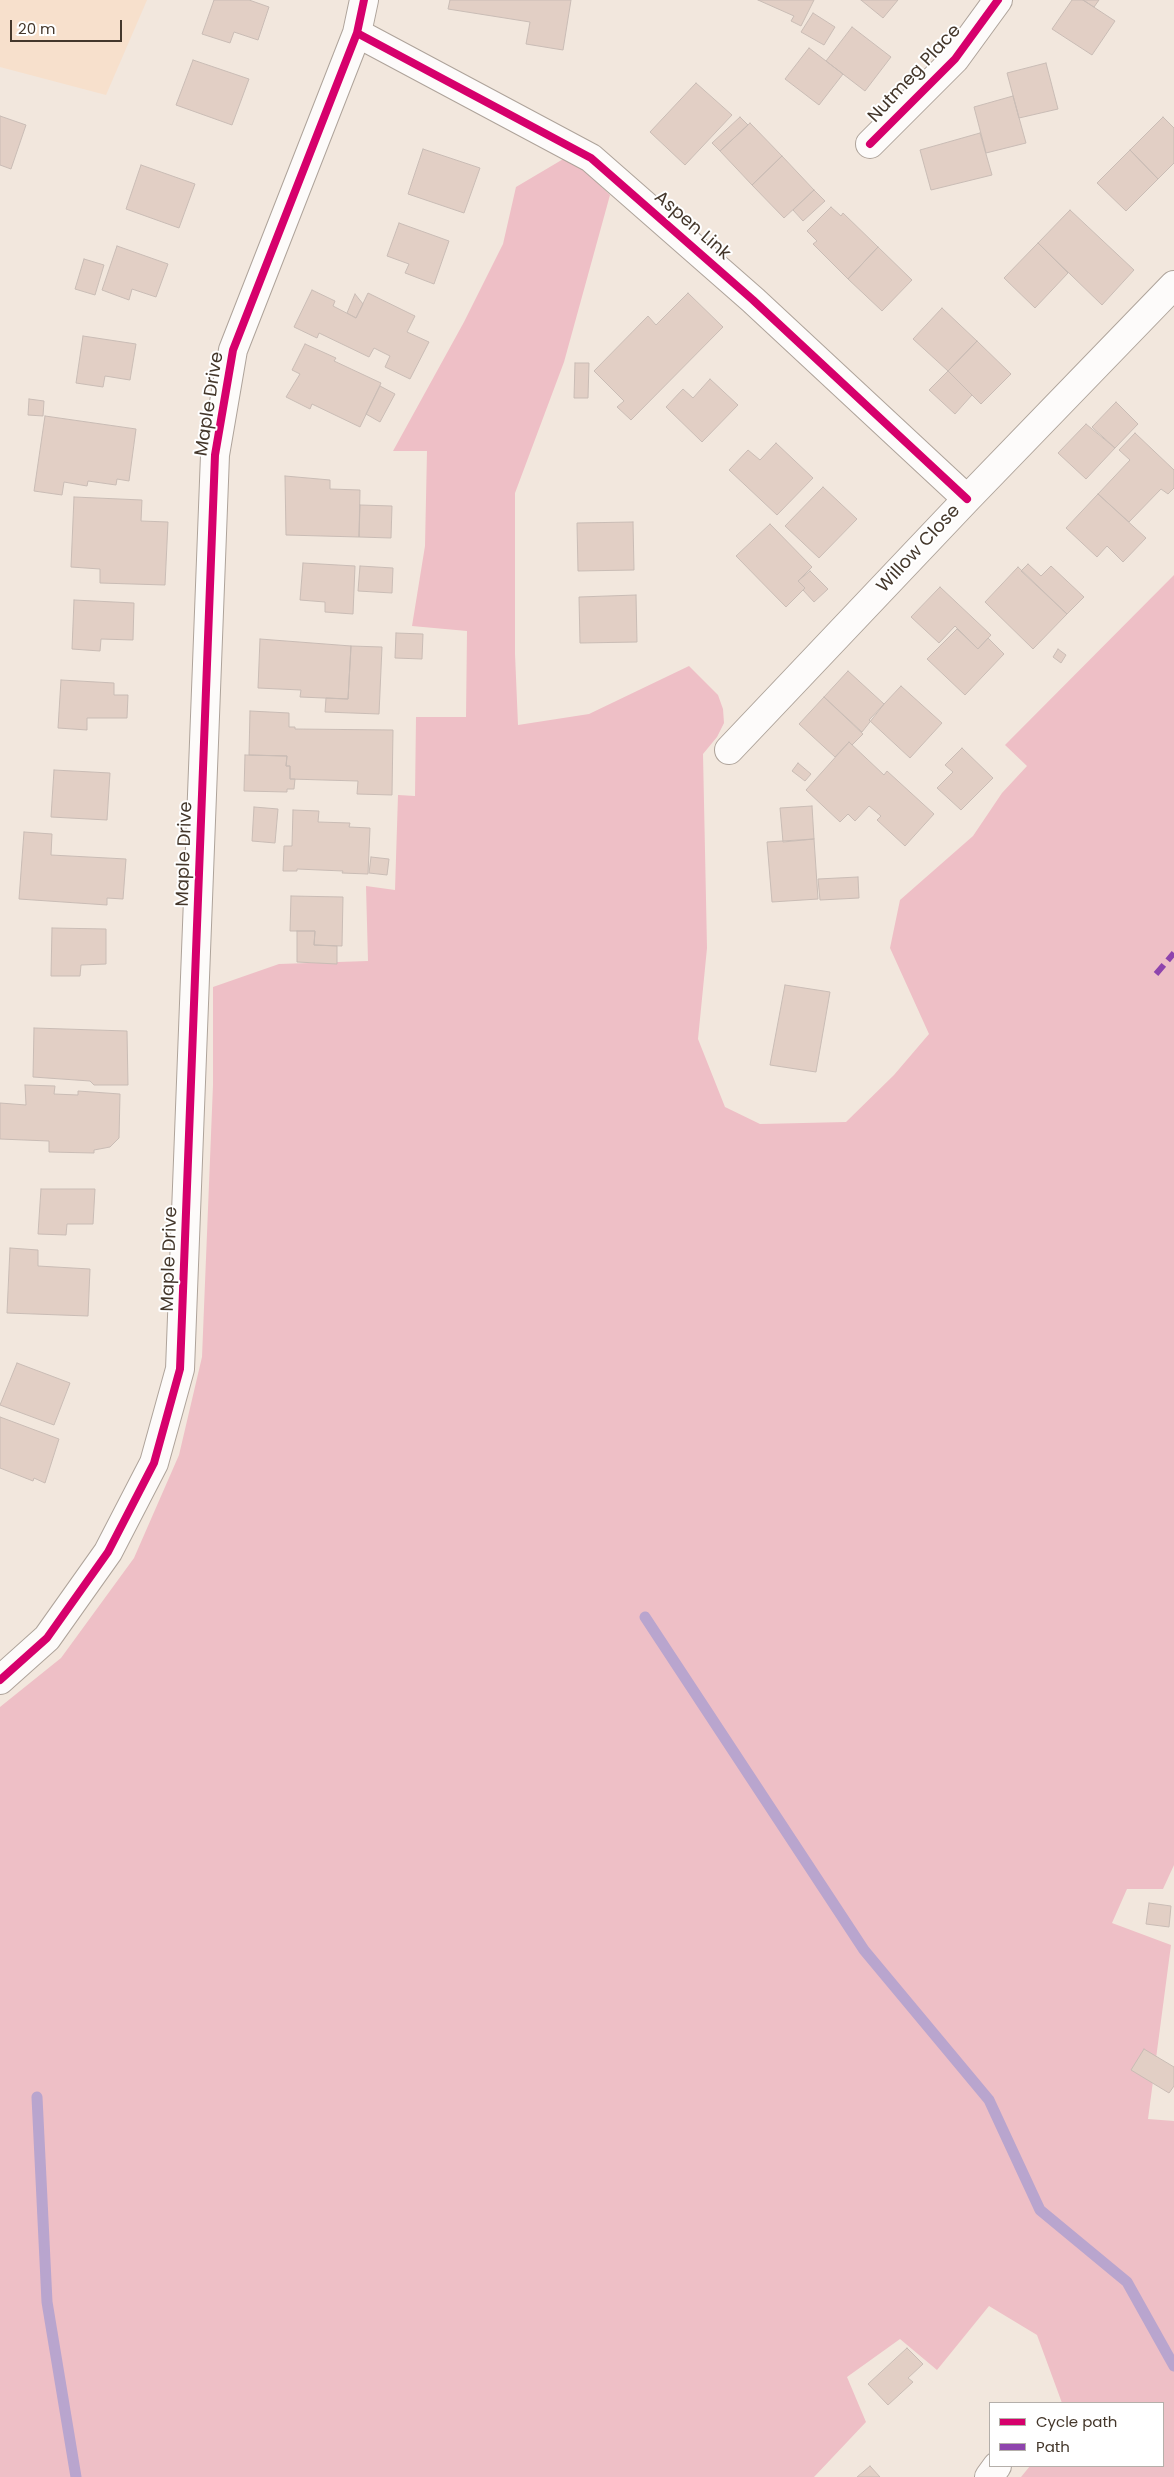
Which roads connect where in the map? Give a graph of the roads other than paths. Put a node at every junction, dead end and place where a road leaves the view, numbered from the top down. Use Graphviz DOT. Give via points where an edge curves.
graph roads {
  1 [pos="364,0"];
  2 [pos="998,0"];
  3 [pos="357,33"];
  4 [pos="870,144"];
  5 [pos="1174,285"];
  6 [pos="967,499"];
  7 [pos="729,750"];
  8 [pos="0,1680"];
  1 -- 3 [label="street, Maple Drive"];
  2 -- 4 [label="street, Nutmeg Place" via="955,59"];
  3 -- 6 [label="street, Aspen Link" via="591,158 753,300"];
  3 -- 8 [label="street, Maple Drive" via="233,350 216,455 180,1369 154,1464 108,1552 46,1638"];
  5 -- 6 [label="street, Willow Close"];
  6 -- 7 [label="street, Willow Close"];
}
